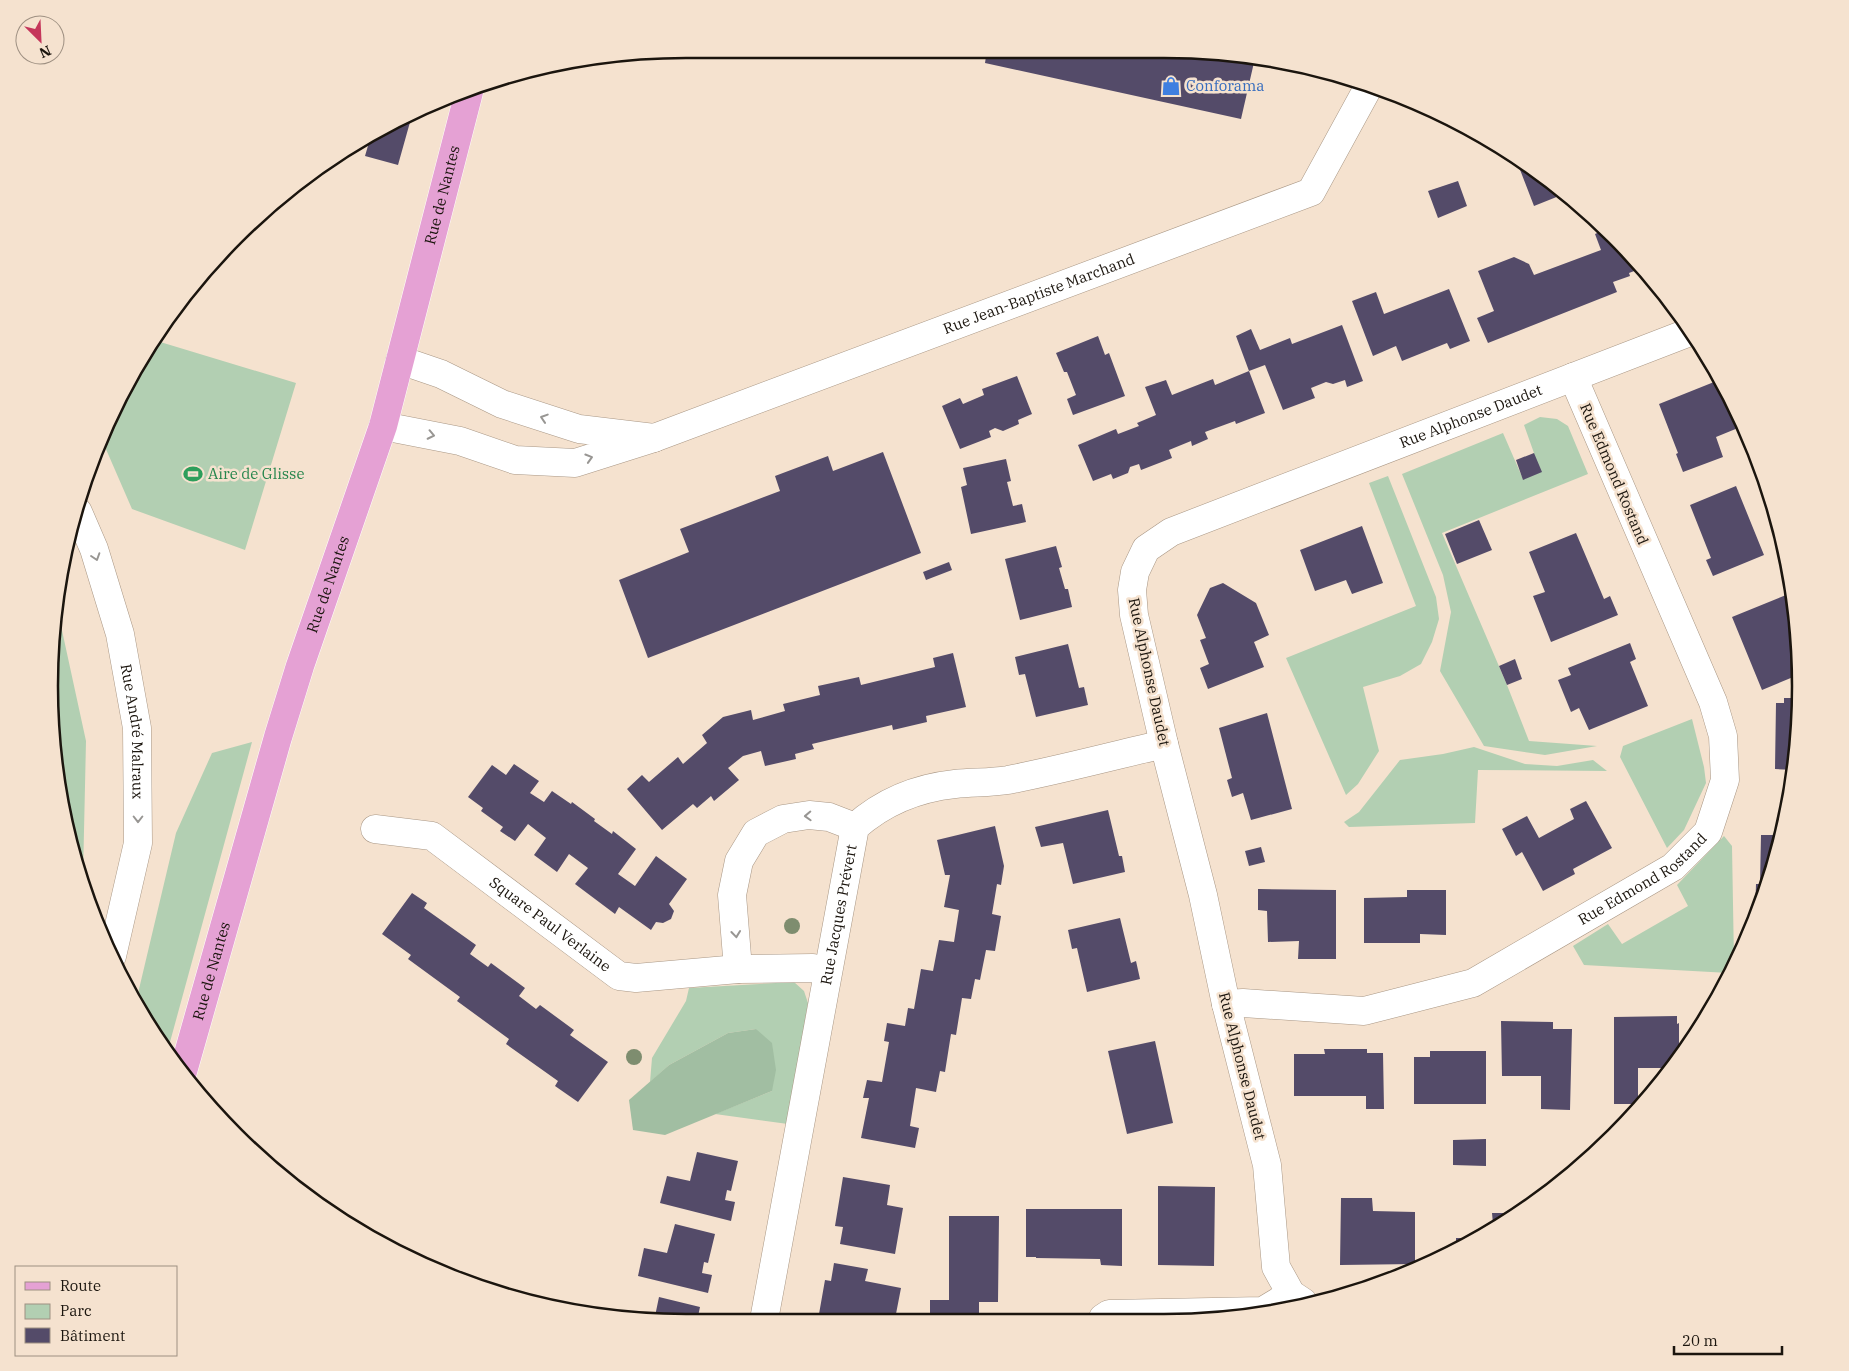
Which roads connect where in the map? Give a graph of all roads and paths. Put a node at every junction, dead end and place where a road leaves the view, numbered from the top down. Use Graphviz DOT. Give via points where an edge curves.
graph roads {
  1 [pos="1366,91"];
  2 [pos="468,97"];
  3 [pos="1684,334"];
  4 [pos="400,360"];
  5 [pos="1573,377"];
  6 [pos="383,426"];
  7 [pos="654,438"];
  8 [pos="81,518"];
  9 [pos="1164,744"];
  10 [pos="854,826"];
  11 [pos="375,829"];
  12 [pos="114,946"];
  13 [pos="738,969"];
  14 [pos="827,972"];
  15 [pos="1226,1004"];
  16 [pos="185,1065"];
  17 [pos="1297,1298"];
  18 [pos="1201,1312"];
  19 [pos="765,1314"];
  20 [pos="1109,1314"];
  1 -- 7 [label="street, Rue Jean-Baptiste Marchand" via="1311,192"];
  2 -- 4 [label="main road, Rue de Nantes"];
  3 -- 5 [label="street, Rue Alphonse Daudet"];
  4 -- 6 [label="main road, Rue de Nantes"];
  7 -- 4 [label="street, one-way" via="579,429 502,404 441,374"];
  5 -- 9 [label="street, Rue Alphonse Daudet" via="1171,532 1146,548 1135,572 1132,590 1134,614"];
  5 -- 15 [label="street, Rue Edmond Rostand" via="1713,702 1723,736 1725,780 1708,832 1673,867 1474,983 1364,1011"];
  6 -- 7 [label="street, Rue Jean-Baptiste Marchand, one-way" via="460,441 515,460 575,463"];
  6 -- 16 [label="main road, Rue de Nantes" via="278,736"];
  8 -- 12 [label="street, Rue André Malraux, one-way" via="120,634 137,728 138,843"];
  9 -- 10 [label="street, Rue Jacques Prévert" via="1006,780 953,784 919,791 892,801"];
  9 -- 15 [label="street, Rue Alphonse Daudet"];
  10 -- 13 [label="street, one-way" via="809,815 783,819 756,833 739,861 732,895"];
  10 -- 14 [label="street, Rue Jacques Prévert"];
  11 -- 13 [label="street, Square Paul Verlaine" via="432,836 620,976 636,978"];
  13 -- 14 [label="street, Square Paul Verlaine" via="813,968"];
  14 -- 19 [label="street, Rue Jacques Prévert"];
  15 -- 17 [label="street, Rue Alphonse Daudet" via="1267,1165 1276,1267"];
  18 -- 20 [label="street"];
}
